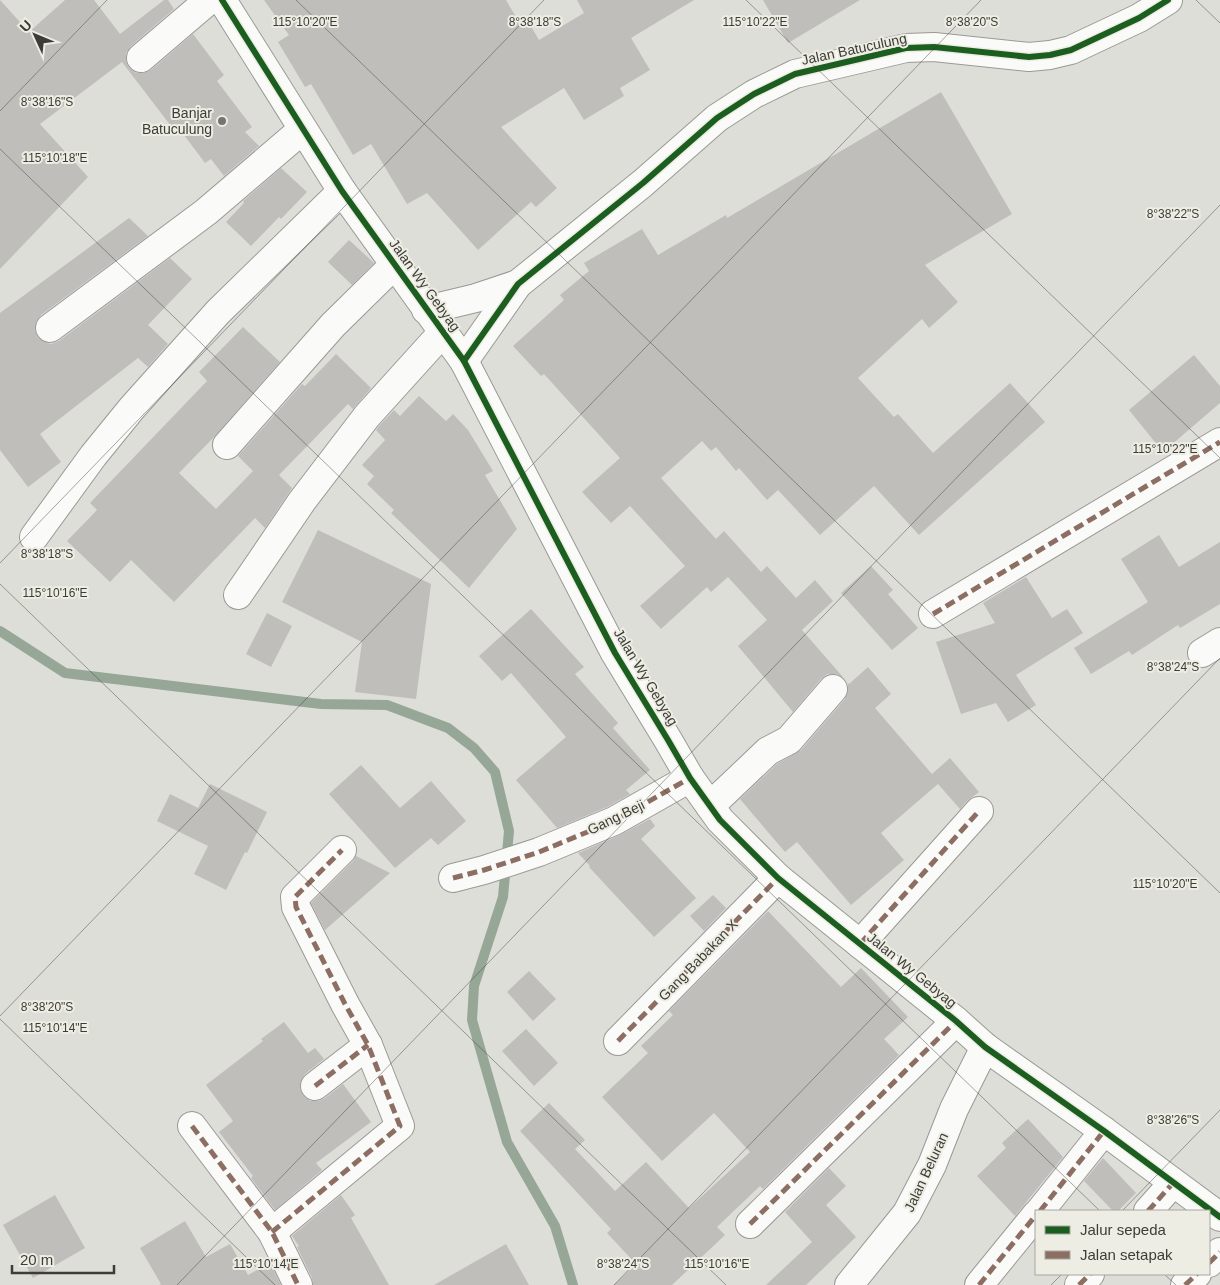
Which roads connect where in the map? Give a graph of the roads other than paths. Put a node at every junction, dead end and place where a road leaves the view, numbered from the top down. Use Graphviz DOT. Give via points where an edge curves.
graph roads {
  1 [pos="209,0"];
  2 [pos="222,0"];
  3 [pos="1168,0"];
  4 [pos="141,58"];
  5 [pos="302,130"];
  6 [pos="342,191"];
  7 [pos="394,264"];
  8 [pos="518,284"];
  9 [pos="426,310"];
  10 [pos="50,328"];
  11 [pos="443,332"];
  12 [pos="464,361"];
  13 [pos="1220,442"];
  14 [pos="227,445"];
  15 [pos="34,537"];
  16 [pos="238,596"];
  17 [pos="933,614"];
  18 [pos="833,689"];
  19 [pos="690,778"];
  20 [pos="710,806"];
  21 [pos="979,811"];
  22 [pos="342,850"];
  23 [pos="453,878"];
  24 [pos="778,878"];
  25 [pos="860,944"];
  26 [pos="956,1021"];
  27 [pos="618,1041"];
  28 [pos="368,1045"];
  29 [pos="985,1047"];
  30 [pos="315,1086"];
  31 [pos="192,1126"];
  32 [pos="1104,1131"];
  33 [pos="1173,1184"];
  34 [pos="1041,1210"];
  35 [pos="1149,1210"];
  36 [pos="1035,1216"];
  37 [pos="1220,1217"];
  38 [pos="750,1224"];
  39 [pos="272,1232"];
  40 [pos="1220,1252"];
  41 [pos="1210,1262"];
  42 [pos="1089,1275"];
  43 [pos="1196,1275"];
  44 [pos="298,1285"];
  45 [pos="848,1285"];
  46 [pos="979,1285"];
  47 [pos="1080,1285"];
  48 [pos="1185,1285"];
  1 -- 4 [label="street"];
  2 -- 5 [label="street, Jalan Wy Gebyag"];
  3 -- 8 [label="street, Jalan Batuculung" via="1139,18 1071,50 1050,55 906,48 795,74 754,94 717,118 643,183"];
  5 -- 6 [label="street, Jalan Wy Gebyag"];
  5 -- 10 [label="street" via="206,212"];
  6 -- 7 [label="street, Jalan Wy Gebyag"];
  6 -- 15 [label="street" via="218,312 165,371 93,456"];
  7 -- 9 [label="street, Jalan Wy Gebyag"];
  7 -- 14 [label="street" via="333,324"];
  8 -- 9 [label="street, Jalan Batuculung"];
  8 -- 12 [label="street, Jalan Batuculung"];
  9 -- 11 [label="street, Jalan Wy Gebyag"];
  11 -- 12 [label="street, Jalan Wy Gebyag"];
  11 -- 16 [label="street" via="361,424 302,501"];
  12 -- 19 [label="street, Jalan Wy Gebyag" via="615,653"];
  13 -- 17 [label="street"];
  18 -- 20 [label="street" via="790,740 768,751"];
  19 -- 20 [label="street, Jalan Wy Gebyag"];
  19 -- 23 [label="street, Gang Beji" via="614,820 539,852"];
  20 -- 24 [label="street, Jalan Wy Gebyag"];
  21 -- 25 [label="street"];
  22 -- 28 [label="street" via="296,897 296,907"];
  24 -- 25 [label="street, Jalan Wy Gebyag"];
  24 -- 27 [label="street, Gang Babakan X"];
  25 -- 26 [label="street, Jalan Wy Gebyag"];
  26 -- 29 [label="street, Jalan Wy Gebyag"];
  26 -- 38 [label="street"];
  28 -- 30 [label="street"];
  28 -- 39 [label="street" via="400,1126"];
  29 -- 32 [label="street, Jalan Wy Gebyag"];
  29 -- 45 [label="street, Jalan Beluran" via="908,1213"];
  31 -- 39 [label="street"];
  32 -- 33 [label="street, Jalan Wy Gebyag"];
  32 -- 34 [label="street"];
  33 -- 35 [label="street"];
  33 -- 37 [label="street, Jalan Wy Gebyag"];
  36 -- 46 [label="street"];
  39 -- 44 [label="street"];
  40 -- 41 [label="street"];
  42 -- 47 [label="street"];
  43 -- 48 [label="street"];
}
